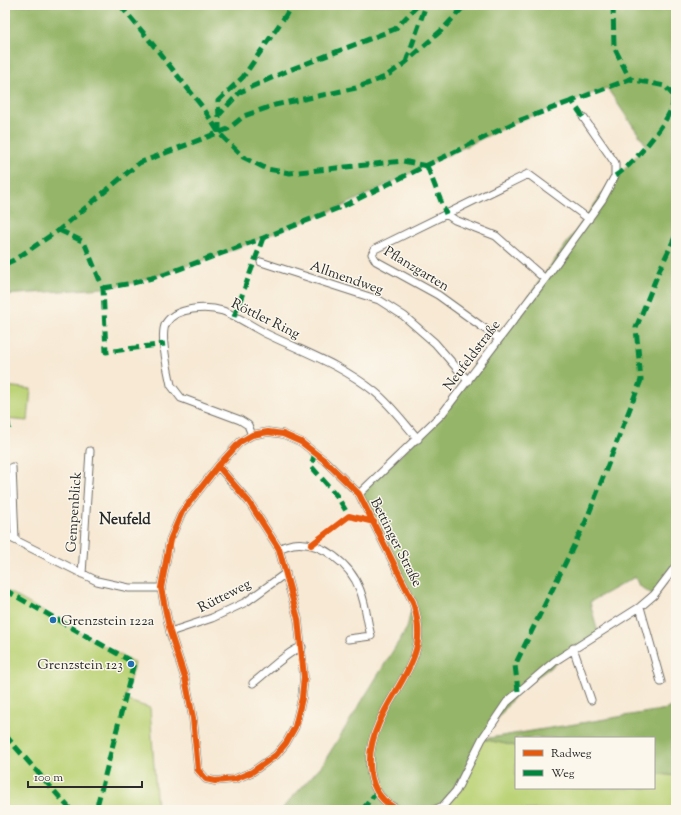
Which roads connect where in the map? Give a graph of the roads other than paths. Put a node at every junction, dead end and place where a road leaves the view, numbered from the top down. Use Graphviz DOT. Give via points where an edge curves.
graph roads {
  1 [pos="583,117"];
  2 [pos="446,214"];
  3 [pos="589,219"];
  4 [pos="261,262"];
  5 [pos="546,279"];
  6 [pos="499,340"];
  7 [pos="468,381"];
  8 [pos="252,435"];
  9 [pos="418,439"];
  10 [pos="90,452"];
  11 [pos="218,466"];
  12 [pos="12,467"];
  13 [pos="359,494"];
  14 [pos="5,536"];
  15 [pos="14,539"];
  16 [pos="279,549"];
  17 [pos="676,566"];
  18 [pos="286,573"];
  19 [pos="82,574"];
  20 [pos="160,588"];
  21 [pos="640,607"];
  22 [pos="170,632"];
  23 [pos="348,639"];
  24 [pos="302,647"];
  25 [pos="573,648"];
  26 [pos="661,682"];
  27 [pos="253,683"];
  28 [pos="591,700"];
  29 [pos="399,810"];
  30 [pos="434,810"];
  1 -- 3 [label="street, Neufeldstraße" via="615,163 615,176"];
  2 -- 3 [label="street" via="528,174"];
  2 -- 5 [label="street" via="496,236"];
  2 -- 6 [label="street, Pflanzgarten" via="375,249 372,254 376,261 438,295"];
  3 -- 5 [label="street, Neufeldstraße"];
  4 -- 7 [label="street, Allmendweg" via="379,300 404,316 435,343"];
  5 -- 6 [label="street, Neufeldstraße"];
  6 -- 7 [label="street, Neufeldstraße"];
  7 -- 9 [label="street, Neufeldstraße"];
  8 -- 9 [label="street, Röttler Ring" via="248,425 240,420 181,398 175,392 171,385 163,332 167,322 175,315 189,310 222,311 331,362 376,393"];
  8 -- 11 [label="street, Bettinger Straße" via="240,442"];
  8 -- 13 [label="street, Bettinger Straße" via="268,432 283,434 301,442"];
  9 -- 13 [label="street, Neufeldstraße"];
  10 -- 19 [label="street, Gempenblick"];
  11 -- 16 [label="street" via="249,502"];
  11 -- 20 [label="street, Bettinger Straße" via="182,512 170,540"];
  12 -- 15 [label="street"];
  13 -- 29 [label="street, Bettinger Straße" via="406,585 418,619 416,652 379,723 371,753 372,781 376,793"];
  14 -- 15 [label="street"];
  15 -- 19 [label="street"];
  16 -- 18 [label="street"];
  16 -- 23 [label="street" via="292,544 311,545 327,552 346,566 361,591 370,636"];
  17 -- 21 [label="street" via="654,595"];
  18 -- 22 [label="street, Rütteweg" via="246,602 212,618"];
  18 -- 24 [label="street" via="298,619"];
  19 -- 20 [label="street" via="112,586"];
  20 -- 22 [label="street, Bettinger Straße"];
  21 -- 25 [label="street"];
  21 -- 26 [label="street"];
  22 -- 24 [label="street, Bettinger Straße" via="185,678 193,718 198,770 206,779 215,781 235,779 252,772 276,755 286,743 295,727 302,698"];
  24 -- 27 [label="street" via="291,651"];
  25 -- 28 [label="street"];
  25 -- 30 [label="street" via="507,702 482,739 456,791 443,806"];
}
